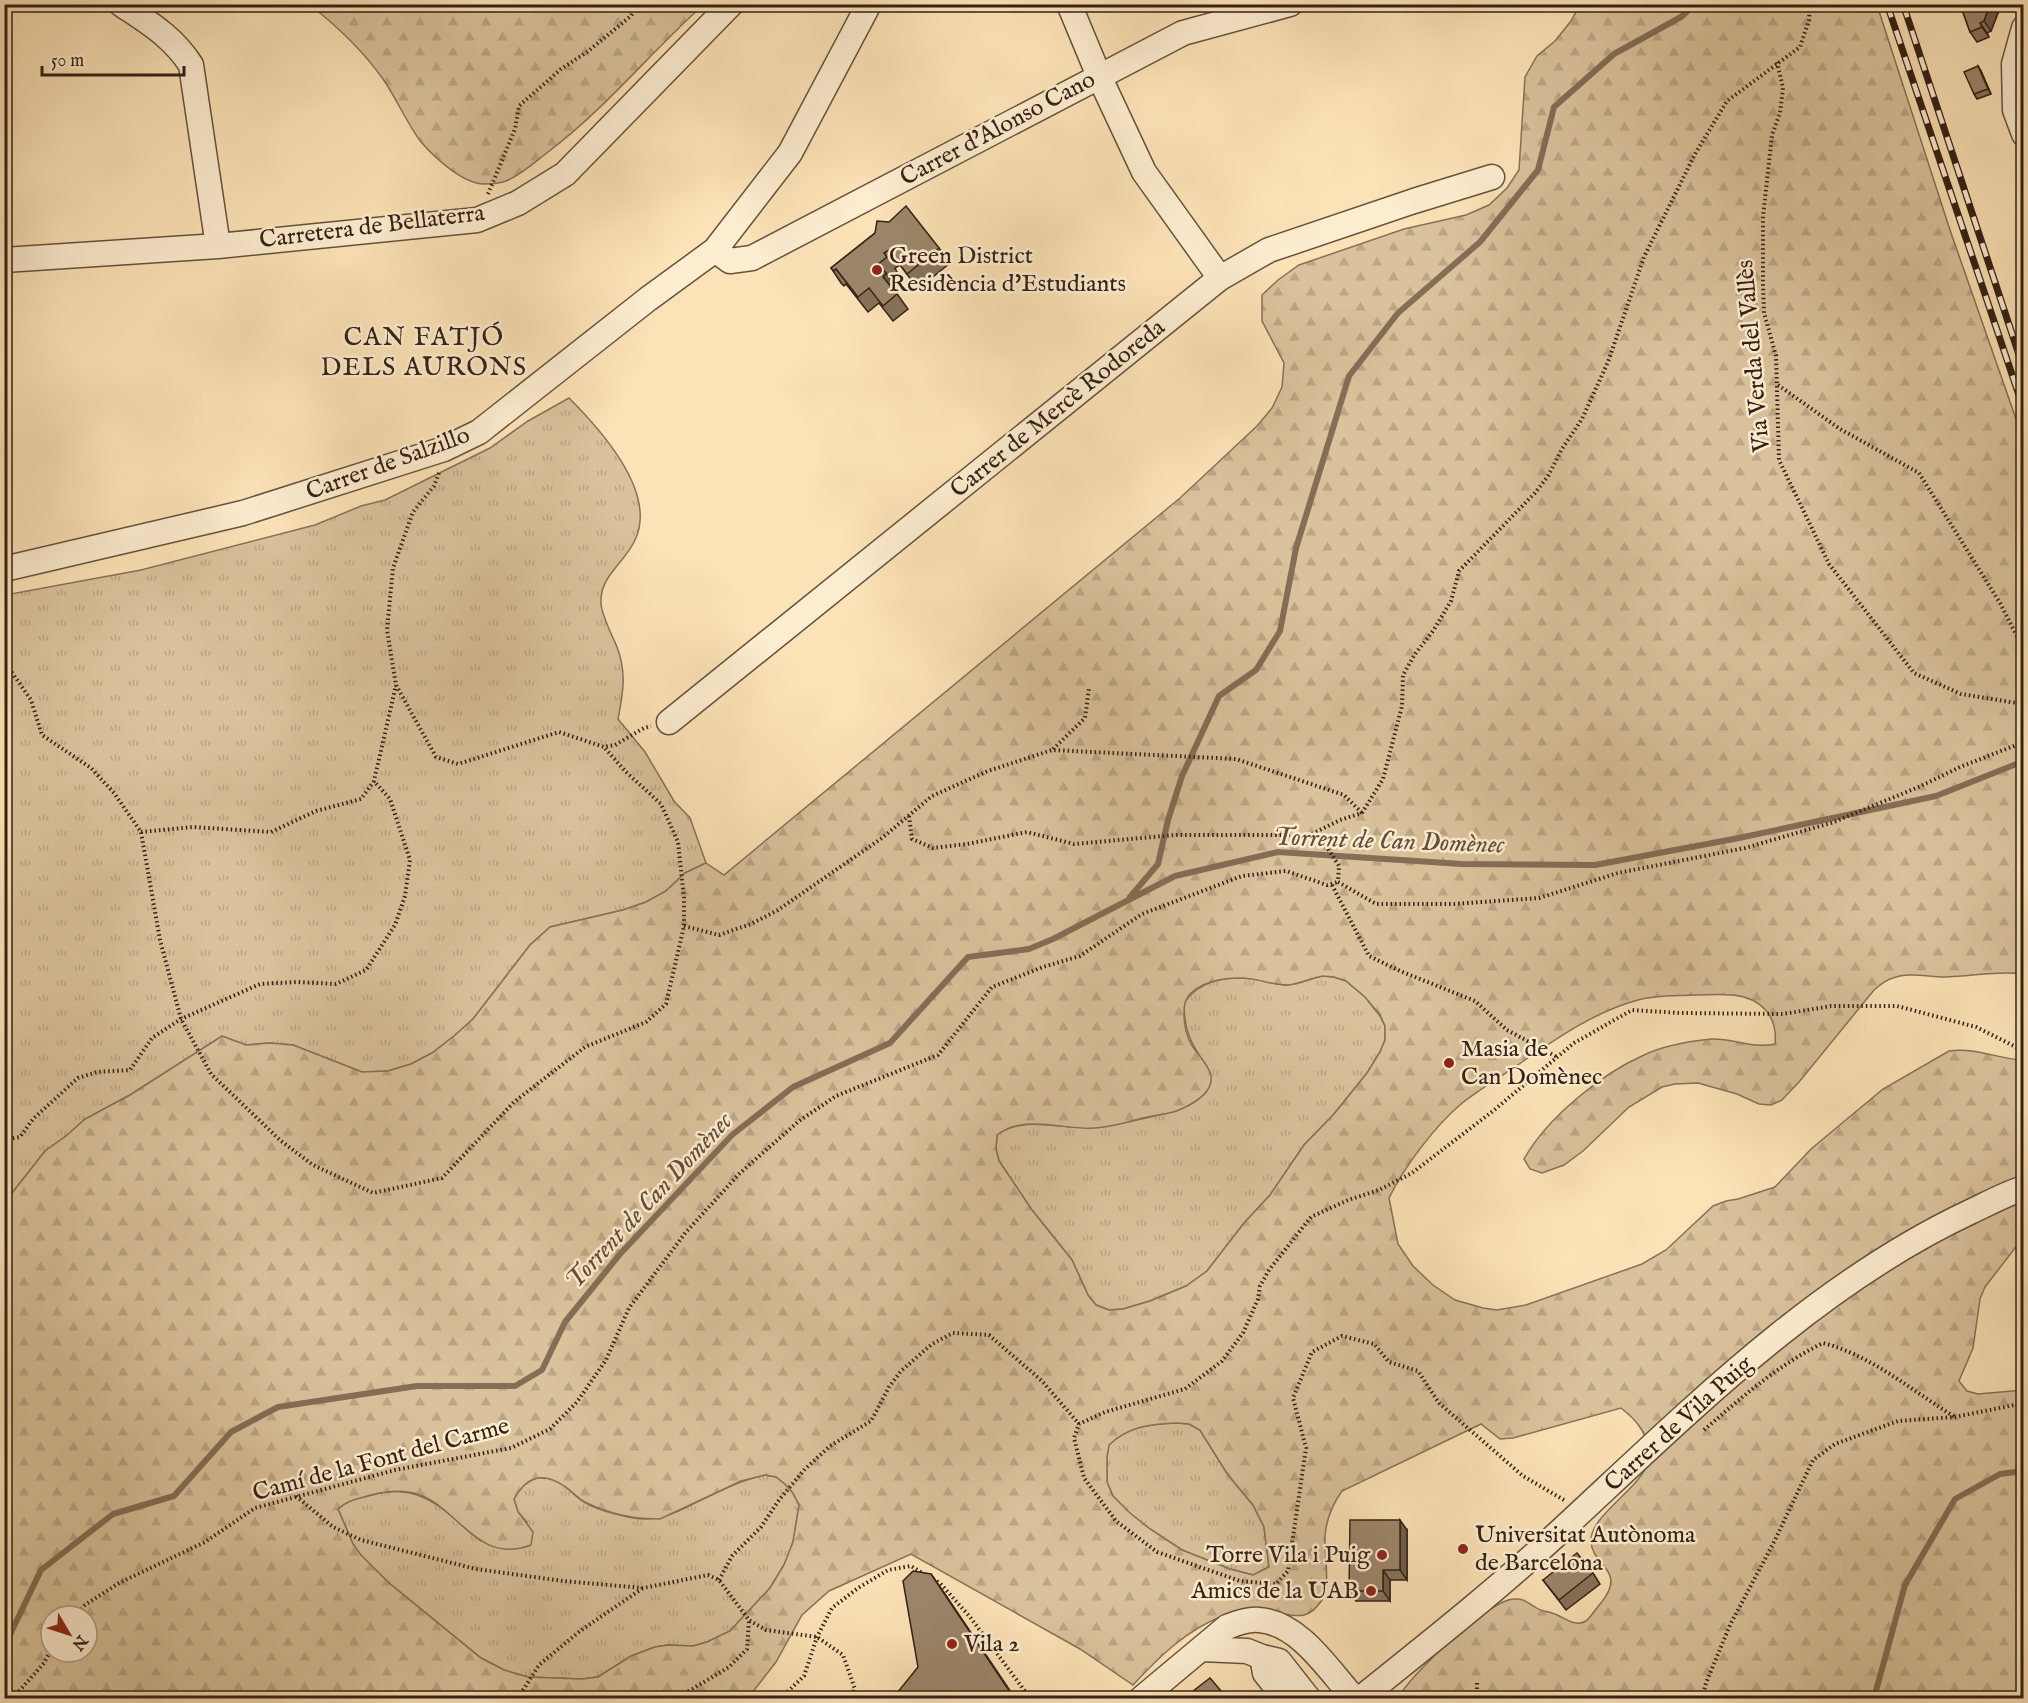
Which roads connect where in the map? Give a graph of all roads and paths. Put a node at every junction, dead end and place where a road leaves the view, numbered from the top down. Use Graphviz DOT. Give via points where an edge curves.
graph roads {
  1 [pos="121,4"];
  2 [pos="639,4"];
  3 [pos="731,4"];
  4 [pos="869,4"];
  5 [pos="1070,4"];
  6 [pos="1290,4"];
  7 [pos="1810,4"];
  8 [pos="2024,28"];
  9 [pos="1777,62"];
  10 [pos="1099,76"];
  11 [pos="2024,134"];
  12 [pos="1492,177"];
  13 [pos="477,220"];
  14 [pos="218,246"];
  15 [pos="715,250"];
  16 [pos="4,260"];
  17 [pos="1220,278"];
  18 [pos="1777,384"];
  19 [pos="444,449"];
  20 [pos="4,569"];
  21 [pos="2024,650"];
  22 [pos="4,661"];
  23 [pos="6,667"];
  24 [pos="396,685"];
  25 [pos="1089,688"];
  26 [pos="2024,708"];
  27 [pos="669,722"];
  28 [pos="2024,742"];
  29 [pos="604,747"];
  30 [pos="1052,750"];
  31 [pos="374,781"];
  32 [pos="1362,813"];
  33 [pos="909,816"];
  34 [pos="141,832"];
  35 [pos="1311,835"];
  36 [pos="1338,882"];
  37 [pos="1332,885"];
  38 [pos="684,926"];
  39 [pos="181,1019"];
  40 [pos="2024,1051"];
  41 [pos="1557,1057"];
  42 [pos="4,1140"];
  43 [pos="2024,1188"];
  44 [pos="1792,1359"];
  45 [pos="2024,1403"];
  46 [pos="2015,1404"];
  47 [pos="2024,1408"];
  48 [pos="1955,1417"];
  49 [pos="1079,1424"];
  50 [pos="295,1496"];
  51 [pos="1581,1511"];
  52 [pos="719,1580"];
  53 [pos="643,1588"];
  54 [pos="87,1604"];
  55 [pos="749,1620"];
  56 [pos="817,1636"];
  57 [pos="1202,1649"];
  58 [pos="1262,1657"];
  59 [pos="43,1664"];
  60 [pos="1477,1683"];
  61 [pos="13,1698"];
  62 [pos="518,1698"];
  63 [pos="682,1698"];
  64 [pos="781,1698"];
  65 [pos="850,1698"];
  66 [pos="1030,1698"];
  67 [pos="1142,1698"];
  68 [pos="1285,1698"];
  69 [pos="1308,1698"];
  70 [pos="1354,1698"];
  71 [pos="1361,1698"];
  72 [pos="1477,1698"];
  73 [pos="1702,1698"];
  1 -- 14 [label="street" via="162,32 191,65"];
  2 -- 13 [label="path" via="631,16 519,106 514,129"];
  3 -- 13 [label="street, Carretera de Bellaterra" via="565,174 518,203"];
  4 -- 15 [label="street, Carrer de Salzillo" via="790,153"];
  5 -- 10 [label="street"];
  6 -- 10 [label="street, Carrer d'Alonso Cano" via="1183,33"];
  7 -- 9 [label="path" via="1800,47"];
  8 -- 11 [label="street" via="2014,64 2015,110"];
  9 -- 18 [label="path, Via Verda del Vallès" via="1783,88 1772,135 1763,217 1764,313 1776,356"];
  9 -- 32 [label="path" via="1726,101 1677,186 1644,257 1608,362 1582,420 1548,476 1458,571 1451,601 1403,675 1402,706 1383,779"];
  10 -- 15 [label="street, Carrer d'Alonso Cano" via="752,258 730,261"];
  10 -- 17 [label="street" via="1144,172"];
  12 -- 17 [label="street, Carrer de Mercè Rodoreda" via="1269,250"];
  13 -- 14 [label="street, Carretera de Bellaterra"];
  14 -- 16 [label="street, Carretera de Bellaterra"];
  15 -- 19 [label="street, Carrer de Salzillo" via="479,432"];
  17 -- 27 [label="street, Carrer de Mercè Rodoreda"];
  18 -- 21 [label="path" via="1840,429 1919,473 2000,603"];
  18 -- 26 [label="path, Via Verda del Vallès" via="1779,460 1830,564 1914,673 1961,694 2018,703"];
  19 -- 20 [label="street, Carrer de Salzillo" via="243,513"];
  19 -- 24 [label="path" via="445,457 434,486 413,512 393,568 387,630"];
  22 -- 23 [label="path"];
  23 -- 34 [label="path" via="31,700 42,735 91,768"];
  24 -- 29 [label="path" via="436,757 458,764 559,732"];
  24 -- 31 [label="path"];
  25 -- 30 [label="path" via="1085,718"];
  27 -- 29 [label="path" via="644,728"];
  28 -- 36 [label="path" via="1834,822 1744,848 1618,873 1539,898 1376,904"];
  29 -- 38 [label="path" via="661,804 678,842"];
  30 -- 32 [label="path" via="1236,759 1344,795"];
  30 -- 33 [label="path" via="988,771 932,796"];
  31 -- 34 [label="path" via="361,799 316,811 271,832 193,827"];
  31 -- 39 [label="path" via="390,799 410,860 405,896 395,925 366,970 336,984 260,984"];
  32 -- 35 [label="path"];
  33 -- 35 [label="path" via="912,839 933,848 1027,832 1074,844 1175,835"];
  33 -- 38 [label="path" via="778,910 751,924 719,935"];
  34 -- 39 [label="path" via="160,940"];
  35 -- 36 [label="path" via="1325,844 1339,866"];
  36 -- 37 [label="path"];
  37 -- 41 [label="path" via="1369,956 1475,1001 1507,1030"];
  37 -- 50 [label="path, Camí de la Font del Carme" via="1286,871 1242,876 1142,914 1080,956 992,987 938,1055 836,1096 798,1121 740,1173 686,1232 629,1308 606,1360 577,1402 550,1429 511,1448 395,1470"];
  38 -- 39 [label="path" via="666,1005 646,1022 585,1047 514,1102 442,1178 372,1193 313,1165 281,1142 211,1074"];
  39 -- 42 [label="path" via="152,1038 130,1070 97,1072 78,1078 33,1119 20,1137"];
  40 -- 41 [label="path" via="1976,1027 1897,1006 1831,1006 1783,1014 1632,1010"];
  41 -- 49 [label="path" via="1412,1173 1311,1217 1269,1270 1243,1333 1222,1362 1185,1389 1105,1412"];
  43 -- 51 [label="street, Carrer de Vila Puig" via="1938,1227 1876,1264 1813,1309 1698,1404"];
  44 -- 48 [label="path" via="1823,1343 1841,1348 1890,1372"];
  45 -- 46 [label="path"];
  46 -- 47 [label="path"];
  46 -- 48 [label="path"];
  48 -- 73 [label="path" via="1898,1421 1834,1444 1813,1460 1730,1625"];
  49 -- 51 [label="path" via="1074,1438 1084,1478 1116,1521 1157,1552 1240,1581 1276,1584 1288,1571 1306,1448 1293,1398 1312,1352 1342,1336 1374,1344 1389,1362 1418,1371 1439,1403 1523,1476"];
  49 -- 52 [label="path" via="1042,1381 989,1335 953,1332 901,1371 871,1421 830,1446 805,1469 761,1527 732,1556"];
  50 -- 53 [label="path" via="333,1527 361,1540 476,1569"];
  50 -- 54 [label="path, Camí de la Font del Carme" via="255,1508 205,1542 119,1583"];
  51 -- 71 [label="street, Carrer de Vila Puig" via="1499,1585"];
  52 -- 53 [label="path" via="708,1575"];
  52 -- 55 [label="path"];
  53 -- 62 [label="path" via="539,1665"];
  55 -- 56 [label="path" via="766,1630"];
  55 -- 63 [label="path" via="747,1649 729,1667"];
  56 -- 64 [label="path" via="804,1676"];
  56 -- 65 [label="path" via="843,1655 855,1689"];
  56 -- 66 [label="path" via="832,1608 858,1588 888,1570 911,1566 940,1583"];
  57 -- 58 [label="street" via="1247,1651"];
  57 -- 67 [label="street"];
  57 -- 70 [label="street" via="1227,1627 1242,1622 1259,1620 1279,1625 1298,1636"];
  58 -- 68 [label="street" via="1265,1673"];
  58 -- 69 [label="street" via="1279,1661"];
  59 -- 61 [label="path"];
  60 -- 72 [label="path"];
}
